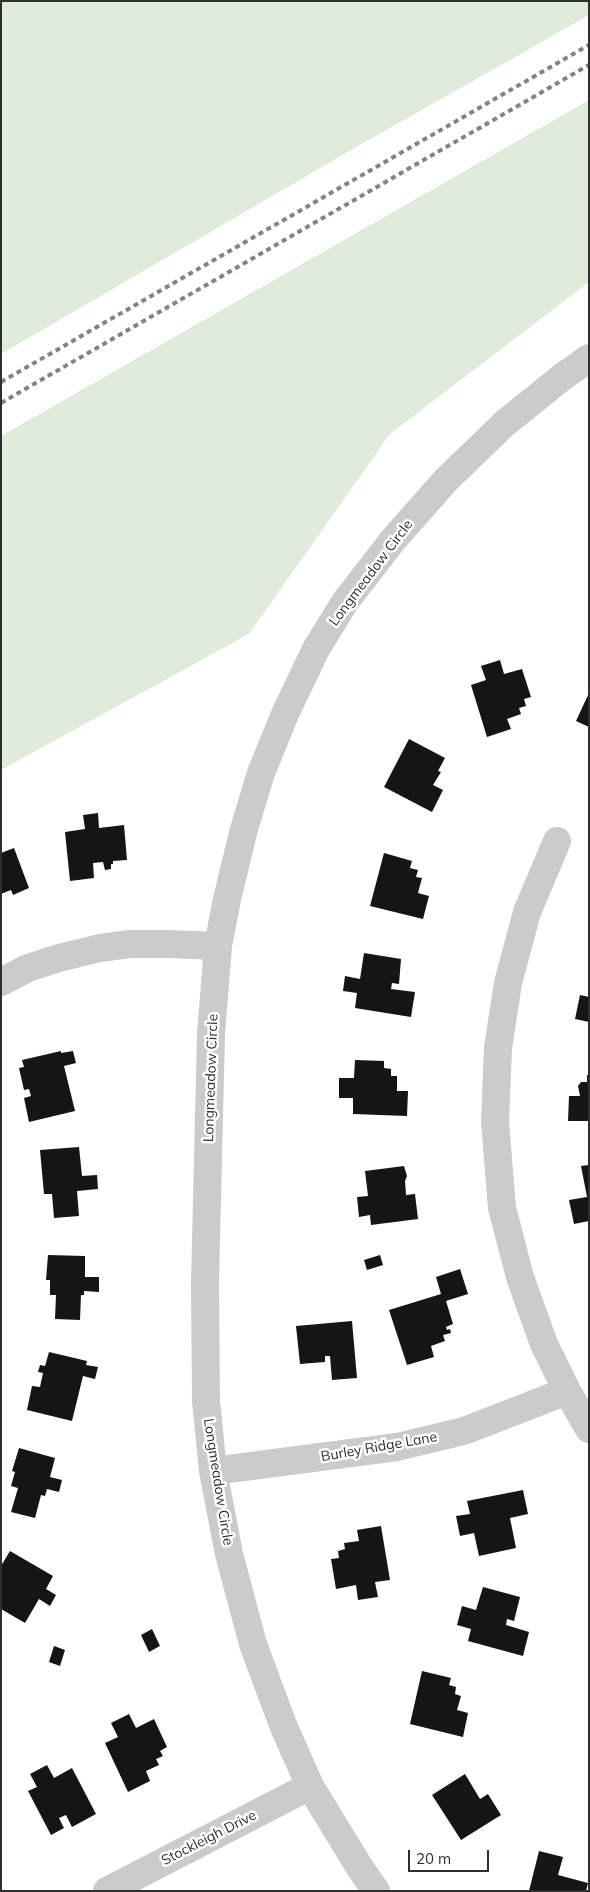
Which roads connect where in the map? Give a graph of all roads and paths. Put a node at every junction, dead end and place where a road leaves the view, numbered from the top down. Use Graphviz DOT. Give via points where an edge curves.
graph roads {
  1 [pos="589,358"];
  2 [pos="557,841"];
  3 [pos="218,946"];
  4 [pos="1,982"];
  5 [pos="567,1391"];
  6 [pos="589,1429"];
  7 [pos="213,1471"];
  8 [pos="310,1786"];
  9 [pos="107,1891"];
  10 [pos="376,1891"];
  1 -- 3 [label="street, Longmeadow Circle" via="504,424 446,480 392,540 345,602 316,650 261,773 244,829"];
  2 -- 5 [label="street" via="527,912 508,983 498,1048 495,1122 502,1208 520,1277 544,1344"];
  3 -- 4 [label="street" via="130,944 100,948 28,968"];
  3 -- 7 [label="street, Longmeadow Circle" via="211,1034 205,1282 206,1401"];
  5 -- 6 [label="street"];
  5 -- 7 [label="street, Burley Ridge Lane" via="464,1431 396,1447"];
  7 -- 8 [label="street, Longmeadow Circle" via="229,1554 253,1644"];
  8 -- 9 [label="street, Stockleigh Drive"];
  8 -- 10 [label="street, Longmeadow Circle"];
}
